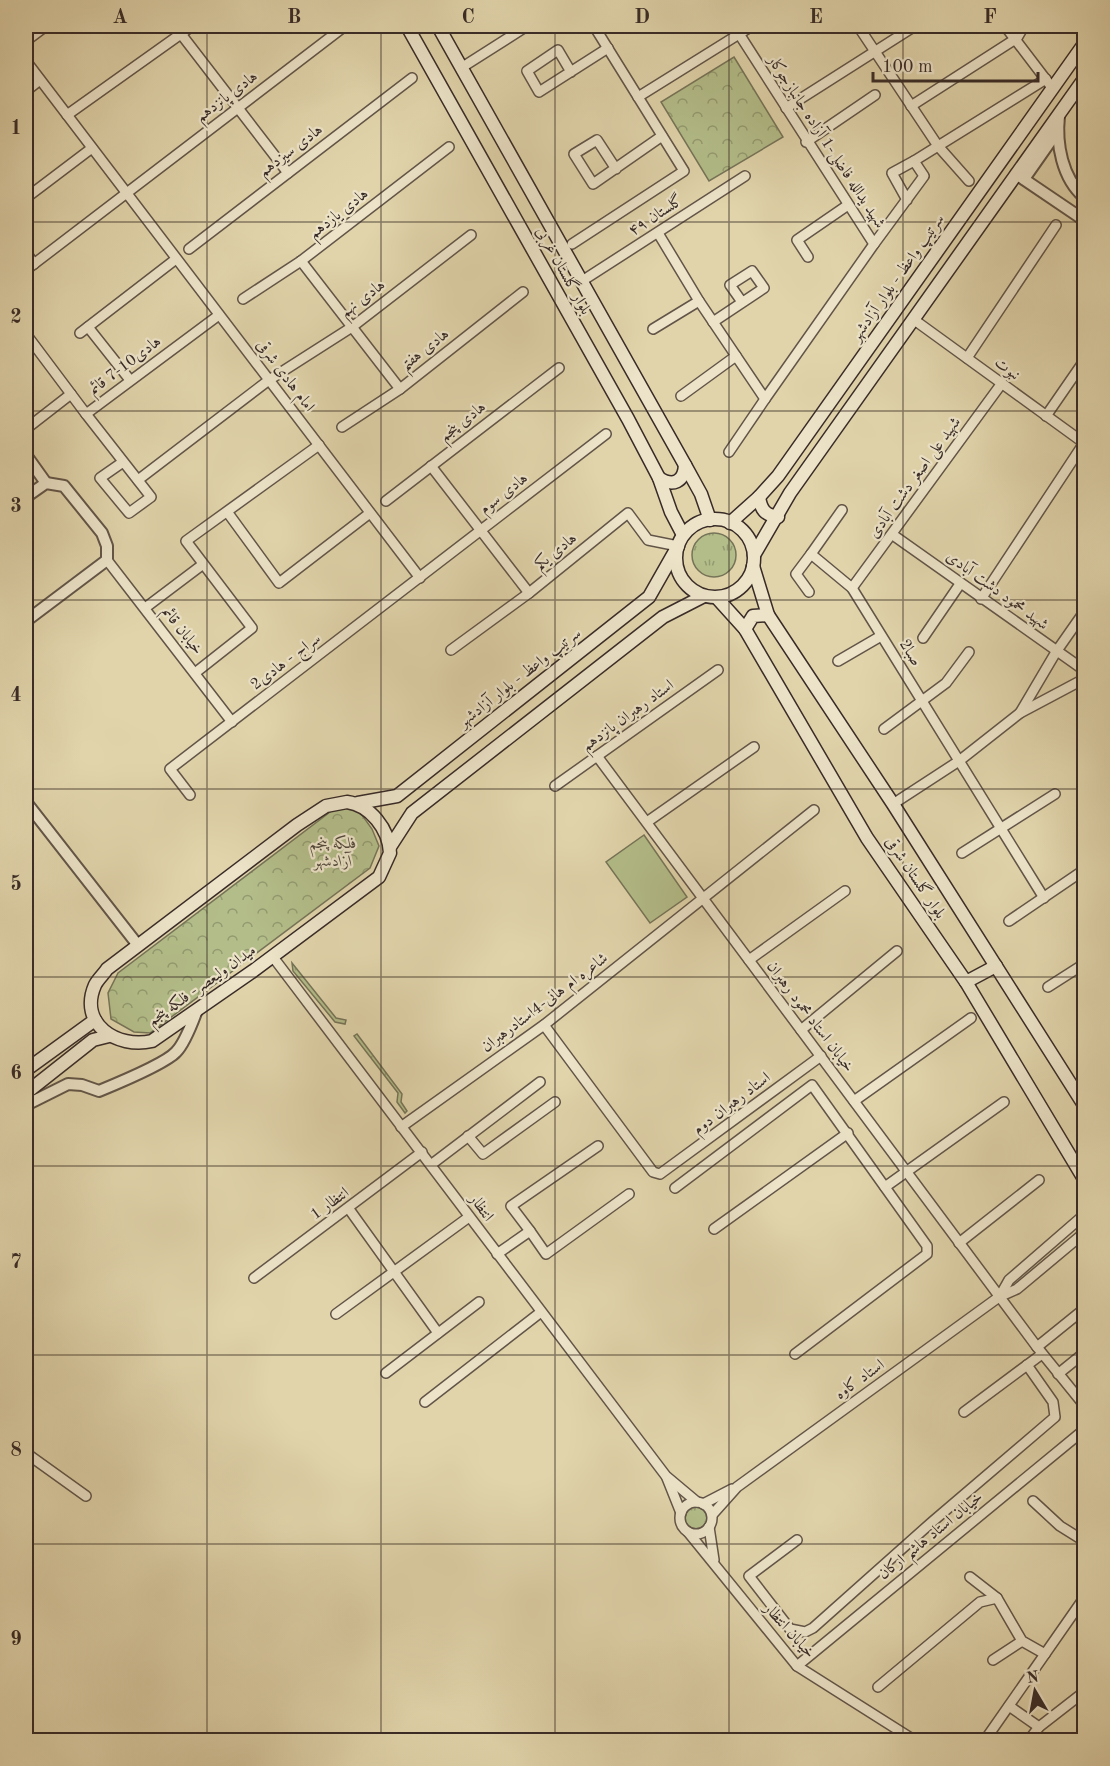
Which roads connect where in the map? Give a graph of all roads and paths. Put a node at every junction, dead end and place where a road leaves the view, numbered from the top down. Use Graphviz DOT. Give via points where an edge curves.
graph roads {
  1 [pos="46,26"];
  2 [pos="192,26"];
  3 [pos="345,26"];
  4 [pos="407,26"];
  5 [pos="438,26"];
  6 [pos="526,26"];
  7 [pos="594,26"];
  8 [pos="752,26"];
  9 [pos="858,26"];
  10 [pos="915,26"];
  11 [pos="1005,26"];
  12 [pos="1024,26"];
  13 [pos="737,29"];
  14 [pos="181,34"];
  15 [pos="1017,38"];
  16 [pos="26,41"];
  17 [pos="1084,44"];
  18 [pos="608,48"];
  19 [pos="875,51"];
  20 [pos="26,61"];
  21 [pos="461,68"];
  22 [pos="571,72"];
  23 [pos="412,78"];
  24 [pos="1084,79"];
  25 [pos="40,80"];
  26 [pos="1049,84"];
  27 [pos="26,91"];
  28 [pos="875,95"];
  29 [pos="638,97"];
  30 [pos="911,106"];
  31 [pos="238,108"];
  32 [pos="786,108"];
  33 [pos="67,115"];
  34 [pos="1059,116"];
  35 [pos="1057,132"];
  36 [pos="662,136"];
  37 [pos="806,142"];
  38 [pos="938,146"];
  39 [pos="449,147"];
  40 [pos="92,148"];
  41 [pos="914,161"];
  42 [pos="616,169"];
  43 [pos="288,173"];
  44 [pos="745,176"];
  45 [pos="1020,176"];
  46 [pos="969,181"];
  47 [pos="126,193"];
  48 [pos="1084,197"];
  49 [pos="26,198"];
  50 [pos="906,200"];
  51 [pos="848,205"];
  52 [pos="1084,220"];
  53 [pos="1056,225"];
  54 [pos="658,233"];
  55 [pos="471,235"];
  56 [pos="572,244"];
  57 [pos="874,244"];
  58 [pos="189,249"];
  59 [pos="26,252"];
  60 [pos="808,257"];
  61 [pos="176,259"];
  62 [pos="301,261"];
  63 [pos="34,264"];
  64 [pos="26,270"];
  65 [pos="582,281"];
  66 [pos="523,292"];
  67 [pos="243,299"];
  68 [pos="699,301"];
  69 [pos="742,303"];
  70 [pos="219,315"];
  71 [pos="913,319"];
  72 [pos="713,322"];
  73 [pos="352,327"];
  74 [pos="653,329"];
  75 [pos="26,334"];
  76 [pos="736,356"];
  77 [pos="967,358"];
  78 [pos="1084,361"];
  79 [pos="559,368"];
  80 [pos="130,380"];
  81 [pos="269,380"];
  82 [pos="1002,383"];
  83 [pos="400,389"];
  84 [pos="71,394"];
  85 [pos="681,396"];
  86 [pos="765,399"];
  87 [pos="86,414"];
  88 [pos="1046,416"];
  89 [pos="342,427"];
  90 [pos="26,429"];
  91 [pos="606,434"];
  92 [pos="1084,443"];
  93 [pos="319,445"];
  94 [pos="729,452"];
  95 [pos="26,455"];
  96 [pos="123,462"];
  97 [pos="685,465"];
  98 [pos="431,466"];
  99 [pos="658,478"];
  100 [pos="138,480"];
  101 [pos="46,483"];
  102 [pos="26,497"];
  103 [pos="759,497"];
  104 [pos="386,501"];
  105 [pos="842,510"];
  106 [pos="228,513"];
  107 [pos="370,513"];
  108 [pos="778,517"];
  109 [pos="710,520"];
  110 [pos="730,522"];
  111 [pos="481,531"];
  112 [pos="893,536"];
  113 [pos="681,541"];
  114 [pos="811,554"];
  115 [pos="107,560"];
  116 [pos="753,560"];
  117 [pos="202,565"];
  118 [pos="420,578"];
  119 [pos="960,584"];
  120 [pos="852,588"];
  121 [pos="808,592"];
  122 [pos="529,593"];
  123 [pos="704,596"];
  124 [pos="717,597"];
  125 [pos="981,599"];
  126 [pos="145,608"];
  127 [pos="1084,612"];
  128 [pos="768,615"];
  129 [pos="26,621"];
  130 [pos="745,629"];
  131 [pos="881,636"];
  132 [pos="923,638"];
  133 [pos="451,650"];
  134 [pos="969,652"];
  135 [pos="1056,652"];
  136 [pos="838,661"];
  137 [pos="718,670"];
  138 [pos="1084,670"];
  139 [pos="195,673"];
  140 [pos="1084,679"];
  141 [pos="921,700"];
  142 [pos="1020,713"];
  143 [pos="232,722"];
  144 [pos="884,729"];
  145 [pos="754,747"];
  146 [pos="597,756"];
  147 [pos="959,761"];
  148 [pos="555,786"];
  149 [pos="190,795"];
  150 [pos="1055,795"];
  151 [pos="26,802"];
  152 [pos="358,803"];
  153 [pos="893,804"];
  154 [pos="814,810"];
  155 [pos="647,822"];
  156 [pos="1000,827"];
  157 [pos="390,847"];
  158 [pos="962,853"];
  159 [pos="1084,870"];
  160 [pos="845,891"];
  161 [pos="703,897"];
  162 [pos="1044,898"];
  163 [pos="1009,921"];
  164 [pos="137,944"];
  165 [pos="897,951"];
  166 [pos="273,957"];
  167 [pos="748,960"];
  168 [pos="1084,964"];
  169 [pos="996,966"];
  170 [pos="966,982"];
  171 [pos="1048,987"];
  172 [pos="197,1010"];
  173 [pos="971,1017"];
  174 [pos="95,1020"];
  175 [pos="544,1025"];
  176 [pos="801,1030"];
  177 [pos="109,1036"];
  178 [pos="821,1056"];
  179 [pos="26,1070"];
  180 [pos="540,1082"];
  181 [pos="26,1093"];
  182 [pos="854,1101"];
  183 [pos="555,1102"];
  184 [pos="1004,1102"];
  185 [pos="26,1105"];
  186 [pos="1084,1105"];
  187 [pos="401,1127"];
  188 [pos="848,1133"];
  189 [pos="468,1136"];
  190 [pos="598,1146"];
  191 [pos="422,1152"];
  192 [pos="432,1164"];
  193 [pos="906,1171"];
  194 [pos="1084,1179"];
  195 [pos="1039,1180"];
  196 [pos="885,1187"];
  197 [pos="675,1188"];
  198 [pos="629,1194"];
  199 [pos="349,1209"];
  200 [pos="1084,1215"];
  201 [pos="469,1217"];
  202 [pos="714,1229"];
  203 [pos="530,1231"];
  204 [pos="1084,1233"];
  205 [pos="960,1243"];
  206 [pos="497,1254"];
  207 [pos="393,1270"];
  208 [pos="254,1278"];
  209 [pos="999,1297"];
  210 [pos="479,1302"];
  211 [pos="1084,1309"];
  212 [pos="541,1312"];
  213 [pos="336,1314"];
  214 [pos="438,1333"];
  215 [pos="1039,1351"];
  216 [pos="1084,1353"];
  217 [pos="795,1354"];
  218 [pos="1027,1365"];
  219 [pos="386,1373"];
  220 [pos="1058,1374"];
  221 [pos="425,1402"];
  222 [pos="1084,1405"];
  223 [pos="964,1412"];
  224 [pos="1084,1430"];
  225 [pos="26,1453"];
  226 [pos="666,1476"];
  227 [pos="737,1487"];
  228 [pos="86,1496"];
  229 [pos="1033,1501"];
  230 [pos="700,1503"];
  231 [pos="681,1513"];
  232 [pos="712,1515"];
  233 [pos="709,1527"];
  234 [pos="688,1532"];
  235 [pos="796,1540"];
  236 [pos="1084,1541"];
  237 [pos="716,1565"];
  238 [pos="970,1577"];
  239 [pos="997,1598"];
  240 [pos="1084,1598"];
  241 [pos="1022,1641"];
  242 [pos="1045,1654"];
  243 [pos="993,1660"];
  244 [pos="797,1666"];
  245 [pos="878,1687"];
  246 [pos="1084,1692"];
  247 [pos="1009,1706"];
  248 [pos="1039,1727"];
  249 [pos="914,1740"];
  250 [pos="985,1740"];
  251 [pos="1029,1740"];
  1 -- 16 [label="street"];
  2 -- 14 [label="street"];
  3 -- 31 [label="street, هادی پانزدهم"];
  4 -- 99 [label="main road, بلوار گلستان غربی"];
  5 -- 21 [label="main road, بلوار گلستان غربی"];
  6 -- 21 [label="street"];
  7 -- 18 [label="street"];
  8 -- 13 [label="street"];
  9 -- 19 [label="street"];
  10 -- 19 [label="street"];
  11 -- 15 [label="street"];
  12 -- 15 [label="street"];
  13 -- 29 [label="street"];
  13 -- 32 [label="street, شهید یدالله فاضلی-1 آزاده جانبازجوکار"];
  14 -- 31 [label="street"];
  14 -- 33 [label="street"];
  15 -- 26 [label="street"];
  15 -- 30 [label="street"];
  17 -- 26 [label="main road, سرتیپ واعظ - بلوار آزادشهر"];
  18 -- 22 [label="street"];
  18 -- 29 [label="street"];
  19 -- 30 [label="street"];
  19 -- 32 [label="street"];
  20 -- 25 [label="street, امام هادی شرقی"];
  21 -- 65 [label="main road, بلوار گلستان غربی"];
  22 -- 22 [label="street" via="558,51 527,71 539,92"];
  23 -- 43 [label="street, هادی سیزدهم"];
  24 -- 34 [label="main road"];
  25 -- 27 [label="street"];
  25 -- 33 [label="street, امام هادی شرقی"];
  26 -- 38 [label="street"];
  26 -- 103 [label="main road, سرتیپ واعظ - بلوار آزادشهر" via="778,476"];
  28 -- 37 [label="street"];
  29 -- 36 [label="street"];
  30 -- 38 [label="street"];
  31 -- 43 [label="street"];
  31 -- 47 [label="street, هادی پانزدهم"];
  32 -- 37 [label="street, شهید یدالله فاضلی-1 آزاده جانبازجوکار"];
  33 -- 40 [label="street, امام هادی شرقی"];
  34 -- 35 [label="street"];
  34 -- 45 [label="main road"];
  35 -- 45 [label="street"];
  35 -- 48 [label="street" via="1071,182"];
  36 -- 42 [label="street"];
  36 -- 56 [label="street" via="684,171"];
  37 -- 51 [label="street, شهید یدالله فاضلی-1 آزاده جانبازجوکار"];
  38 -- 41 [label="street"];
  38 -- 46 [label="street"];
  39 -- 62 [label="street, هادی یازدهم"];
  40 -- 47 [label="street, امام هادی شرقی"];
  40 -- 49 [label="street"];
  41 -- 50 [label="street" via="924,176"];
  41 -- 50 [label="street" via="892,173"];
  42 -- 42 [label="street" via="593,184 574,154 597,141"];
  43 -- 58 [label="street, هادی سیزدهم"];
  44 -- 54 [label="street, گلستان ۴۹"];
  45 -- 52 [label="street"];
  45 -- 71 [label="main road"];
  47 -- 61 [label="street, امام هادی شرقی"];
  47 -- 63 [label="street, هادی پانزدهم"];
  50 -- 57 [label="street"];
  51 -- 57 [label="street, شهید یدالله فاضلی-1 آزاده جانبازجوکار"];
  51 -- 60 [label="street" via="797,240"];
  53 -- 77 [label="street"];
  54 -- 65 [label="street, گلستان ۴۹"];
  54 -- 68 [label="street"];
  55 -- 73 [label="street, هادی نهم"];
  57 -- 86 [label="street, شهید یدالله فاضلی-1 آزاده جانبازجوکار"];
  59 -- 63 [label="street"];
  61 -- 70 [label="street, امام هادی شرقی"];
  61 -- 80 [label="street" via="84,330"];
  62 -- 67 [label="street, هادی یازدهم"];
  62 -- 73 [label="street"];
  63 -- 64 [label="street, هادی پانزدهم"];
  65 -- 97 [label="main road, بلوار گلستان غربی"];
  66 -- 83 [label="street, هادی هفتم"];
  68 -- 72 [label="street"];
  68 -- 74 [label="street"];
  69 -- 69 [label="street" via="730,285 752,271 764,288"];
  69 -- 72 [label="street"];
  70 -- 80 [label="street, هادی10-7 قائم"];
  70 -- 81 [label="street, امام هادی شرقی"];
  71 -- 77 [label="street, نبوت"];
  71 -- 108 [label="main road" via="790,493"];
  72 -- 76 [label="street"];
  73 -- 81 [label="street, هادی نهم"];
  73 -- 83 [label="street"];
  75 -- 84 [label="street"];
  76 -- 85 [label="street"];
  76 -- 86 [label="street"];
  77 -- 82 [label="street, نبوت"];
  78 -- 88 [label="street"];
  79 -- 98 [label="street, هادی پنجم"];
  80 -- 87 [label="street, هادی10-7 قائم"];
  81 -- 93 [label="street, امام هادی شرقی"];
  81 -- 100 [label="street, هادی نهم"];
  82 -- 88 [label="street, نبوت"];
  82 -- 112 [label="street, شهید علی اصغر دشت آبادی"];
  83 -- 89 [label="street, هادی هفتم"];
  84 -- 87 [label="street, هادی10-7 قائم"];
  84 -- 90 [label="street, هادی10-7 قائم"];
  86 -- 94 [label="street, شهید یدالله فاضلی-1 آزاده جانبازجوکار"];
  87 -- 96 [label="street"];
  88 -- 92 [label="street, نبوت"];
  91 -- 111 [label="street, هادی سوم"];
  92 -- 125 [label="street"];
  93 -- 106 [label="street"];
  93 -- 107 [label="street, امام هادی شرقی"];
  95 -- 101 [label="street"];
  96 -- 100 [label="street"];
  96 -- 100 [label="street" via="100,478 129,513 151,497"];
  97 -- 99 [label="main road" via="684,475 677,482 667,483"];
  97 -- 109 [label="main road, بلوار گلستان غربی"];
  98 -- 104 [label="street, هادی پنجم"];
  98 -- 111 [label="street"];
  99 -- 113 [label="main road, بلوار گلستان غربی"];
  101 -- 102 [label="street"];
  101 -- 115 [label="street" via="64,486 102,533"];
  103 -- 108 [label="main road" via="760,508"];
  103 -- 110 [label="main road, سرتیپ واعظ - بلوار آزادشهر"];
  105 -- 114 [label="street"];
  106 -- 107 [label="street" via="279,582"];
  106 -- 117 [label="street" via="186,541"];
  107 -- 118 [label="street, امام هادی شرقی"];
  108 -- 116 [label="main road"];
  109 -- 110 [label="main road"];
  109 -- 113 [label="main road" via="695,525"];
  110 -- 116 [label="main road" via="746,536"];
  111 -- 118 [label="street, هادی سوم"];
  111 -- 122 [label="street"];
  112 -- 119 [label="street, شهید محمود دشت آبادی"];
  112 -- 120 [label="street, شهید علی اصغر دشت آبادی"];
  113 -- 122 [label="street, هادی یکم" via="648,540 628,513"];
  113 -- 123 [label="main road" via="676,562 680,576 690,589"];
  113 -- 152 [label="main road, سرتیپ واعظ - بلوار آزادشهر" via="649,597 397,796"];
  114 -- 120 [label="street, صبا2"];
  114 -- 121 [label="street" via="796,573"];
  115 -- 126 [label="street, خیابان قائم"];
  115 -- 129 [label="street"];
  116 -- 124 [label="main road" via="741,588"];
  116 -- 128 [label="main road, بلوار گلستان شرقی"];
  117 -- 126 [label="street"];
  117 -- 139 [label="street" via="252,628"];
  118 -- 143 [label="street, سراج - هادی2"];
  119 -- 125 [label="street, شهید محمود دشت آبادی"];
  119 -- 132 [label="street"];
  120 -- 131 [label="street, صبا2"];
  122 -- 133 [label="street, هادی یکم"];
  123 -- 124 [label="main road"];
  123 -- 157 [label="main road" via="663,617 412,813"];
  124 -- 130 [label="main road, بلوار گلستان شرقی"];
  125 -- 135 [label="street, شهید محمود دشت آبادی"];
  126 -- 139 [label="street, خیابان قائم"];
  127 -- 135 [label="street"];
  128 -- 130 [label="main road" via="753,616"];
  128 -- 153 [label="main road, بلوار گلستان شرقی"];
  130 -- 170 [label="main road, بلوار گلستان شرقی" via="867,838"];
  131 -- 136 [label="street"];
  131 -- 141 [label="street, صبا2"];
  134 -- 141 [label="street" via="946,683"];
  135 -- 138 [label="street, شهید محمود دشت آبادی"];
  135 -- 142 [label="street"];
  137 -- 146 [label="street, استاد رهبران پانزدهم"];
  139 -- 143 [label="street, خیابان قائم"];
  140 -- 142 [label="street"];
  141 -- 144 [label="street"];
  141 -- 147 [label="street, صبا2"];
  142 -- 147 [label="street"];
  143 -- 149 [label="street, سراج - هادی2" via="170,769"];
  145 -- 155 [label="street"];
  146 -- 148 [label="street, استاد رهبران پانزدهم"];
  146 -- 155 [label="street, خیابان استاد محمود رهبران"];
  147 -- 153 [label="street"];
  147 -- 156 [label="street, صبا2"];
  150 -- 156 [label="street"];
  151 -- 164 [label="street"];
  152 -- 157 [label="main road" via="375,816"];
  152 -- 164 [label="main road" via="326,806"];
  153 -- 169 [label="main road, بلوار گلستان شرقی"];
  154 -- 161 [label="street, شاعره ام هانی-4استادرهبران"];
  155 -- 161 [label="street, خیابان استاد محمود رهبران"];
  156 -- 158 [label="street"];
  156 -- 162 [label="street, صبا2"];
  157 -- 166 [label="main road, میدان ولیعصر- فلکه پنجم" via="379,877"];
  159 -- 162 [label="street"];
  160 -- 167 [label="street"];
  161 -- 167 [label="street, خیابان استاد محمود رهبران"];
  161 -- 175 [label="street, شاعره ام هانی-4استادرهبران"];
  162 -- 163 [label="street"];
  164 -- 174 [label="main road" via="107,969 96,985"];
  165 -- 176 [label="street"];
  166 -- 172 [label="main road, میدان ولیعصر- فلکه پنجم"];
  166 -- 187 [label="street, انتظار"];
  167 -- 176 [label="street, خیابان استاد محمود رهبران"];
  168 -- 171 [label="street"];
  169 -- 170 [label="main road"];
  169 -- 186 [label="main road, بلوار گلستان شرقی"];
  170 -- 194 [label="main road, بلوار گلستان شرقی"];
  172 -- 177 [label="main road, میدان ولیعصر- فلکه پنجم" via="152,1041 138,1044"];
  172 -- 185 [label="street" via="175,1054 99,1091 68,1084"];
  173 -- 182 [label="street"];
  174 -- 177 [label="main road"];
  174 -- 179 [label="main road"];
  175 -- 178 [label="street, استاد رهبران دوم" via="653,1172 660,1174"];
  175 -- 187 [label="street, شاعره ام هانی-4استادرهبران"];
  176 -- 178 [label="street, خیابان استاد محمود رهبران"];
  177 -- 181 [label="main road" via="93,1040"];
  178 -- 182 [label="street, خیابان استاد محمود رهبران"];
  180 -- 189 [label="street"];
  182 -- 193 [label="street, خیابان استاد محمود رهبران"];
  183 -- 189 [label="street" via="483,1154"];
  184 -- 193 [label="street"];
  187 -- 191 [label="street, انتظار"];
  188 -- 196 [label="street"];
  188 -- 197 [label="street" via="812,1085"];
  188 -- 202 [label="street"];
  189 -- 192 [label="street"];
  190 -- 203 [label="street" via="511,1206"];
  191 -- 192 [label="street, انتظار"];
  191 -- 199 [label="street, انتظار 1"];
  192 -- 201 [label="street, انتظار"];
  193 -- 196 [label="street"];
  193 -- 205 [label="street, خیابان استاد محمود رهبران"];
  195 -- 205 [label="street"];
  196 -- 217 [label="street" via="927,1246 927,1254"];
  198 -- 203 [label="street" via="546,1254"];
  199 -- 207 [label="street"];
  199 -- 208 [label="street, انتظار 1"];
  200 -- 209 [label="street, استاد کاوه" via="1009,1280"];
  201 -- 206 [label="street, انتظار"];
  201 -- 207 [label="street"];
  203 -- 206 [label="street"];
  204 -- 209 [label="street, استاد کاوه" via="1017,1289"];
  205 -- 209 [label="street, خیابان استاد محمود رهبران"];
  206 -- 212 [label="street, انتظار"];
  207 -- 213 [label="street"];
  207 -- 214 [label="street"];
  209 -- 215 [label="street"];
  209 -- 227 [label="street, استاد کاوه"];
  210 -- 214 [label="street"];
  211 -- 215 [label="street"];
  212 -- 221 [label="street"];
  212 -- 226 [label="street, انتظار"];
  214 -- 219 [label="street"];
  215 -- 218 [label="street"];
  215 -- 220 [label="street"];
  216 -- 220 [label="street"];
  218 -- 223 [label="street"];
  218 -- 235 [label="street" via="1053,1402 1055,1417 806,1632 790,1629 749,1576"];
  220 -- 222 [label="street"];
  224 -- 244 [label="street, خیابان استاد هاشم ارکان"];
  225 -- 228 [label="street"];
  226 -- 230 [label="street"];
  226 -- 231 [label="street"];
  227 -- 230 [label="street"];
  227 -- 232 [label="street"];
  229 -- 236 [label="street" via="1060,1526"];
  230 -- 231 [label="street" via="687,1505"];
  230 -- 232 [label="street"];
  231 -- 234 [label="street" via="682,1526"];
  232 -- 233 [label="street"];
  233 -- 234 [label="street" via="698,1534"];
  233 -- 237 [label="street"];
  234 -- 237 [label="street, خیابان انتظار"];
  237 -- 244 [label="street, خیابان انتظار"];
  238 -- 239 [label="street"];
  239 -- 241 [label="street"];
  239 -- 245 [label="street" via="980,1602"];
  240 -- 242 [label="street"];
  241 -- 242 [label="street"];
  241 -- 243 [label="street"];
  242 -- 247 [label="street"];
  244 -- 249 [label="street, خیابان انتظار"];
  246 -- 248 [label="street"];
  247 -- 248 [label="street"];
  247 -- 250 [label="street"];
  248 -- 251 [label="street"];
}
